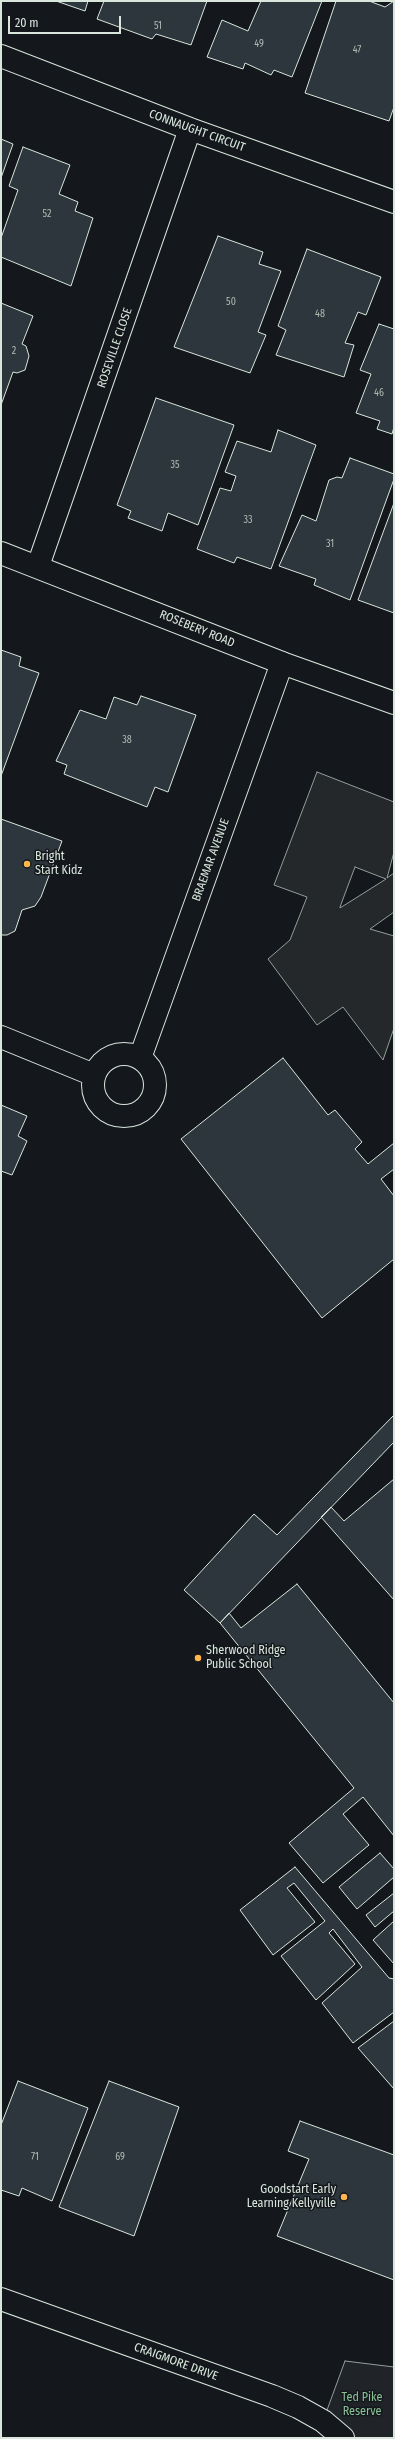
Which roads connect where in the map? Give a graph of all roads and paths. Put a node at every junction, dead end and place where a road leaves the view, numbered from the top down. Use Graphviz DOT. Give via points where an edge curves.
graph roads {
  1 [pos="1,56"];
  2 [pos="190,129"];
  3 [pos="394,202"];
  4 [pos="1,553"];
  5 [pos="38,566"];
  6 [pos="282,663"];
  7 [pos="394,702"];
  8 [pos="1,1037"];
  9 [pos="140,1058"];
  10 [pos="94,1075"];
  11 [pos="1,2299"];
  12 [pos="343,2438"];
  1 -- 2 [label="street, CONNAUGHT CIRCUIT"];
  2 -- 3 [label="street, CONNAUGHT CIRCUIT"];
  2 -- 5 [label="street, ROSEVILLE CLOSE"];
  4 -- 5 [label="street, ROSEBERY ROAD"];
  5 -- 6 [label="street, ROSEBERY ROAD"];
  6 -- 7 [label="street, ROSEBERY ROAD"];
  6 -- 9 [label="street, BRAEMAR AVENUE"];
  8 -- 10 [label="street"];
  9 -- 10 [label="street" via="118,1054 100,1065"];
  9 -- 10 [label="street" via="152,1073 154,1092 150,1101 135,1114 115,1114 103,1107 94,1094"];
  11 -- 12 [label="street, CRAIGMORE DRIVE" via="278,2399 322,2421"];
}
